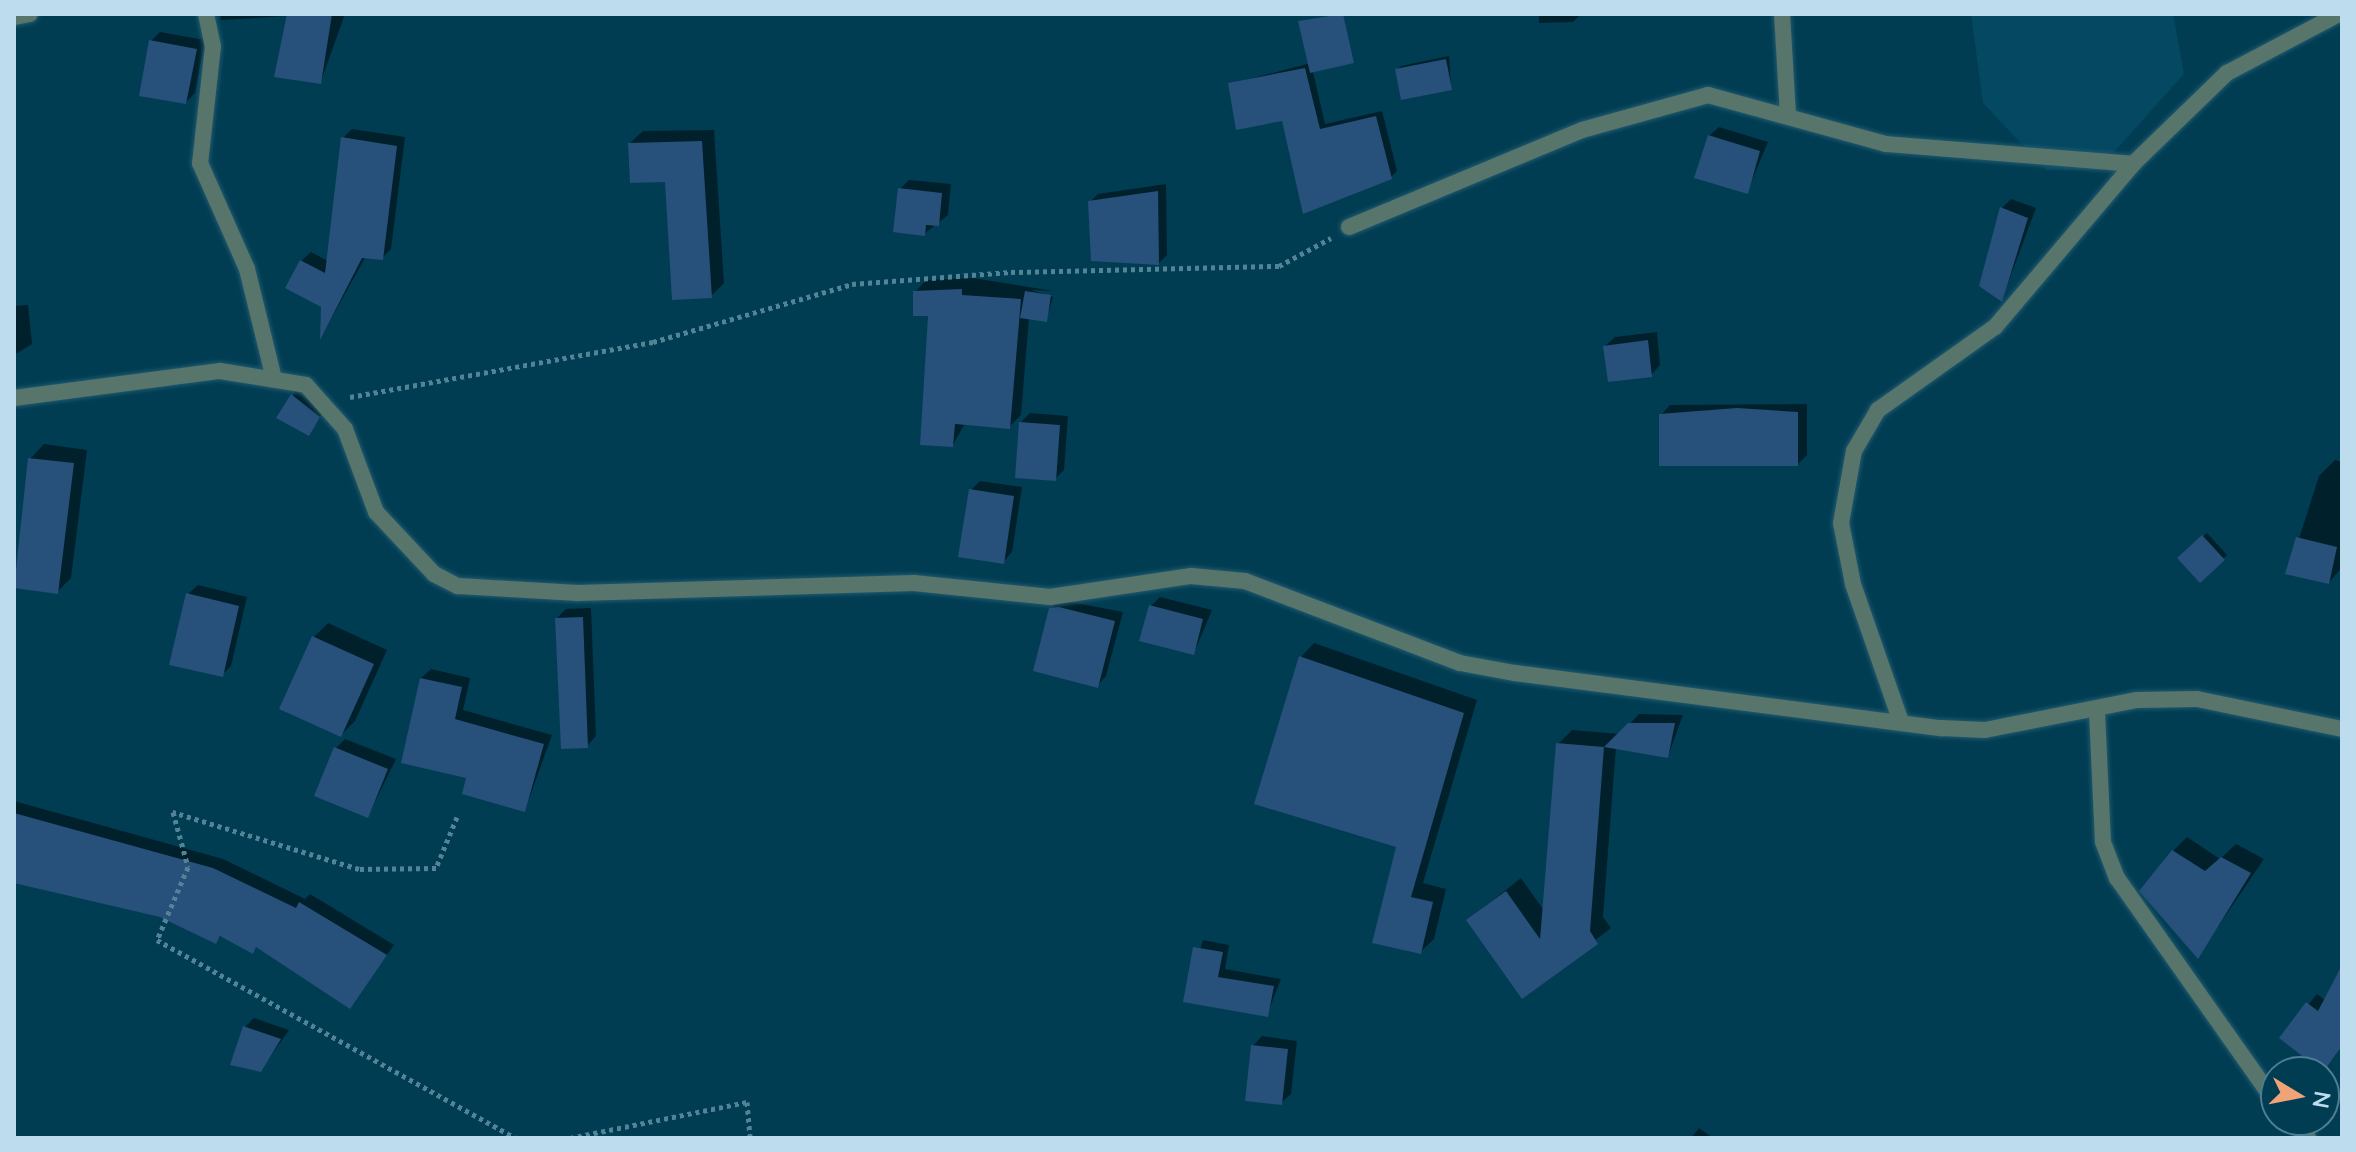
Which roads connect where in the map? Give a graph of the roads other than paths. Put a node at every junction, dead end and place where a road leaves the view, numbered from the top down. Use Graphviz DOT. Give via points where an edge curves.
graph roads {
  1 [pos="30,14"];
  2 [pos="206,14"];
  3 [pos="1782,14"];
  4 [pos="2339,14"];
  5 [pos="14,17"];
  6 [pos="1788,114"];
  7 [pos="2133,164"];
  8 [pos="1349,227"];
  9 [pos="273,375"];
  10 [pos="14,398"];
  11 [pos="2097,711"];
  12 [pos="1901,722"];
  13 [pos="2342,729"];
  14 [pos="2260,1080"];
  1 -- 5 [label="street"];
  2 -- 9 [label="street" via="213,46 200,163 247,269"];
  3 -- 6 [label="street"];
  4 -- 7 [label="street" via="2227,73"];
  6 -- 7 [label="street" via="1886,144"];
  6 -- 8 [label="street" via="1708,95 1582,130"];
  7 -- 12 [label="street" via="1995,327 1878,410 1854,451 1841,523 1853,584"];
  9 -- 10 [label="street" via="220,371"];
  9 -- 12 [label="street" via="306,385 327,402 376,512 434,574 458,586 578,593 914,583 1050,597 1191,576 1232,580 1460,663"];
  11 -- 12 [label="street" via="1985,730"];
  11 -- 13 [label="street" via="2137,700 2197,699"];
  11 -- 14 [label="street" via="2103,842 2117,878"];
}
